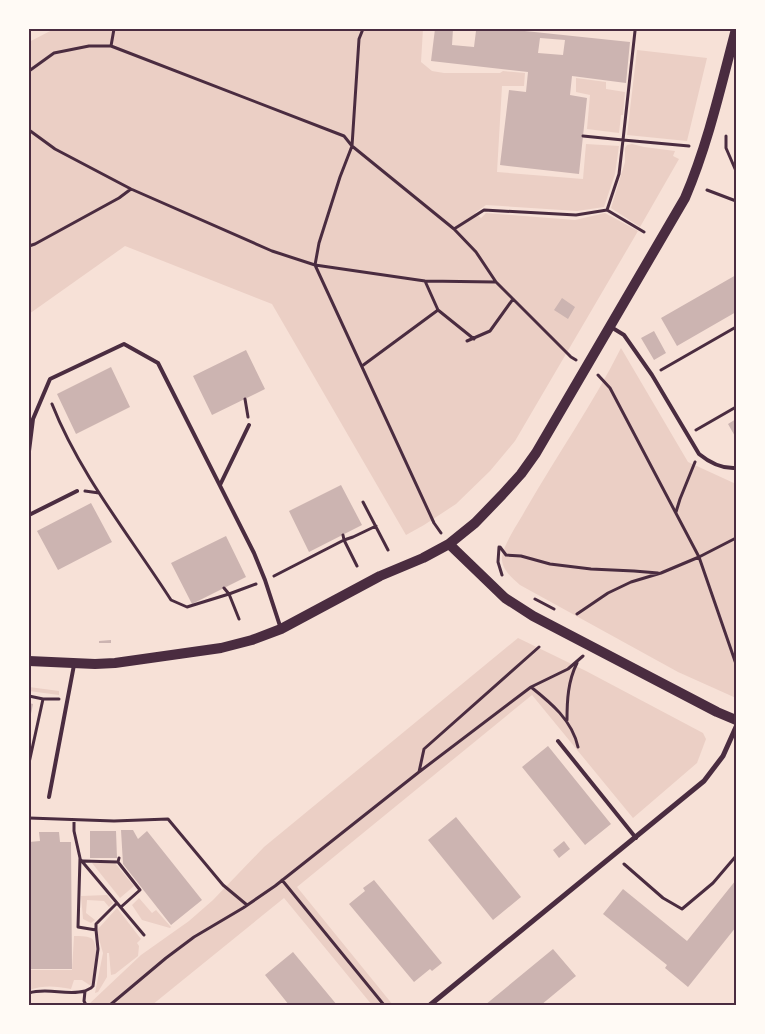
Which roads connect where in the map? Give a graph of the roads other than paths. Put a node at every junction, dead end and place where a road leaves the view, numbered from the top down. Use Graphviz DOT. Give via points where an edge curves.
graph roads {
  1 [pos="736,29"];
  2 [pos="609,326"];
  3 [pos="249,425"];
  4 [pos="29,451"];
  5 [pos="736,468"];
  6 [pos="220,485"];
  7 [pos="77,491"];
  8 [pos="29,515"];
  9 [pos="449,544"];
  10 [pos="281,629"];
  11 [pos="29,661"];
  12 [pos="75,663"];
  13 [pos="736,720"];
  14 [pos="736,728"];
  15 [pos="558,741"];
  16 [pos="49,797"];
  17 [pos="636,838"];
  18 [pos="430,1005"];
  1 -- 2 [label="main road" via="696,173"];
  2 -- 5 [label="lane" via="624,336 652,375 699,454 708,462 727,469"];
  2 -- 9 [label="main road" via="521,474 475,523"];
  3 -- 6 [label="lane"];
  4 -- 6 [label="lane" via="33,419 50,379 124,344 158,363"];
  6 -- 10 [label="lane" via="254,553"];
  7 -- 8 [label="lane"];
  9 -- 10 [label="main road" via="380,576"];
  9 -- 13 [label="main road" via="505,598 533,616"];
  10 -- 12 [label="main road" via="221,648 115,663"];
  11 -- 12 [label="main road"];
  12 -- 16 [label="lane"];
  14 -- 17 [label="street" via="723,756 704,781"];
  15 -- 17 [label="lane"];
  17 -- 18 [label="street"];
}
